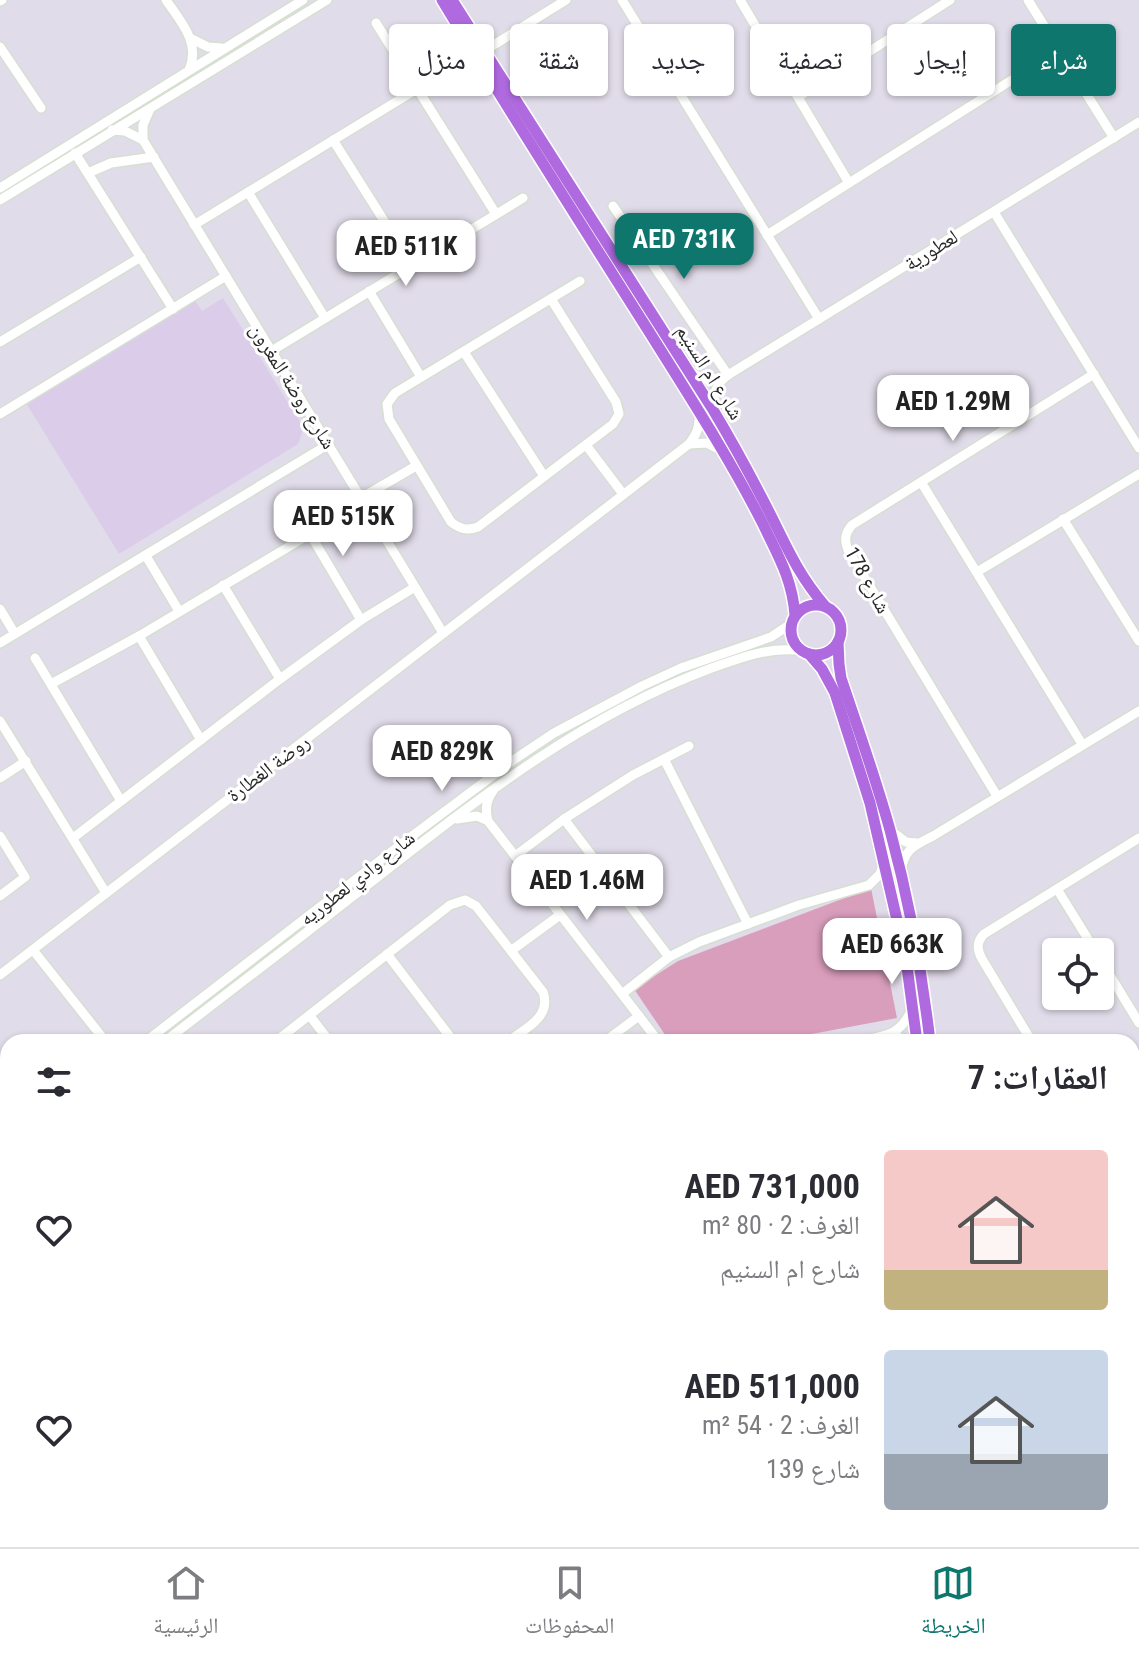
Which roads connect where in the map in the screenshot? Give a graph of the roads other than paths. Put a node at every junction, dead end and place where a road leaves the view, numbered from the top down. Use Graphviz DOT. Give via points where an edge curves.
graph roads {
  1 [pos="166,0"];
  2 [pos="303,0"];
  3 [pos="327,0"];
  4 [pos="442,0"];
  5 [pos="452,0"];
  6 [pos="566,0"];
  7 [pos="622,0"];
  8 [pos="756,0"];
  9 [pos="950,0"];
  10 [pos="1028,0"];
  11 [pos="742,4"];
  12 [pos="376,23"];
  13 [pos="467,24"];
  14 [pos="1043,24"];
  15 [pos="192,39"];
  16 [pos="389,44"];
  17 [pos="494,45"];
  18 [pos="0,48"];
  19 [pos="225,48"];
  20 [pos="494,67"];
  21 [pos="189,70"];
  22 [pos="1011,80"];
  23 [pos="405,96"];
  24 [pos="421,96"];
  25 [pos="1088,96"];
  26 [pos="798,97"];
  27 [pos="153,106"];
  28 [pos="41,108"];
  29 [pos="1139,122"];
  30 [pos="112,130"];
  31 [pos="1114,138"];
  32 [pos="143,140"];
  33 [pos="333,140"];
  34 [pos="75,153"];
  35 [pos="154,157"];
  36 [pos="88,173"];
  37 [pos="849,183"];
  38 [pos="0,188"];
  39 [pos="248,192"];
  40 [pos="523,198"];
  41 [pos="0,200"];
  42 [pos="613,206"];
  43 [pos="994,212"];
  44 [pos="496,214"];
  45 [pos="194,225"];
  46 [pos="767,235"];
  47 [pos="141,257"];
  48 [pos="412,265"];
  49 [pos="226,276"];
  50 [pos="580,281"];
  51 [pos="369,291"];
  52 [pos="551,299"];
  53 [pos="173,309"];
  54 [pos="325,318"];
  55 [pos="819,319"];
  56 [pos="0,342"];
  57 [pos="273,350"];
  58 [pos="464,352"];
  59 [pos="690,373"];
  60 [pos="1094,374"];
  61 [pos="726,376"];
  62 [pos="421,377"];
  63 [pos="712,408"];
  64 [pos="699,410"];
  65 [pos="0,414"];
  66 [pos="329,444"];
  67 [pos="689,444"];
  68 [pos="586,445"];
  69 [pos="1139,448"];
  70 [pos="722,451"];
  71 [pos="416,466"];
  72 [pos="1139,474"];
  73 [pos="544,476"];
  74 [pos="921,482"];
  75 [pos="623,494"];
  76 [pos="361,498"];
  77 [pos="297,512"];
  78 [pos="1063,519"];
  79 [pos="310,534"];
  80 [pos="146,556"];
  81 [pos="977,572"];
  82 [pos="223,585"];
  83 [pos="415,587"];
  84 [pos="825,606"];
  85 [pos="0,609"];
  86 [pos="179,611"];
  87 [pos="794,619"];
  88 [pos="361,620"];
  89 [pos="443,633"];
  90 [pos="15,634"];
  91 [pos="139,636"];
  92 [pos="1139,641"];
  93 [pos="838,642"];
  94 [pos="0,643"];
  95 [pos="806,653"];
  96 [pos="35,658"];
  97 [pos="280,679"];
  98 [pos="51,684"];
  99 [pos="1139,711"];
  100 [pos="0,721"];
  101 [pos="201,740"];
  102 [pos="1082,744"];
  103 [pos="689,746"];
  104 [pos="664,759"];
  105 [pos="26,761"];
  106 [pos="0,778"];
  107 [pos="497,786"];
  108 [pos="997,796"];
  109 [pos="121,801"];
  110 [pos="564,819"];
  111 [pos="488,821"];
  112 [pos="449,822"];
  113 [pos="891,831"];
  114 [pos="0,836"];
  115 [pos="73,838"];
  116 [pos="1139,838"];
  117 [pos="917,843"];
  118 [pos="515,856"];
  119 [pos="884,860"];
  120 [pos="901,872"];
  121 [pos="869,885"];
  122 [pos="1057,889"];
  123 [pos="106,893"];
  124 [pos="0,896"];
  125 [pos="894,901"];
  126 [pos="560,915"];
  127 [pos="748,924"];
  128 [pos="1087,938"];
  129 [pos="33,950"];
  130 [pos="512,950"];
  131 [pos="387,954"];
  132 [pos="669,957"];
  133 [pos="0,975"];
  134 [pos="1114,982"];
  135 [pos="622,994"];
  136 [pos="912,1009"];
  137 [pos="310,1016"];
  138 [pos="639,1016"];
  139 [pos="1139,1023"];
  140 [pos="100,1034"];
  141 [pos="155,1034"];
  142 [pos="175,1034"];
  143 [pos="286,1034"];
  144 [pos="324,1034"];
  145 [pos="448,1034"];
  146 [pos="517,1034"];
  147 [pos="615,1034"];
  148 [pos="653,1034"];
  149 [pos="892,1034"];
  150 [pos="916,1034"];
  151 [pos="929,1034"];
  152 [pos="1027,1034"];
  1 -- 15 [label="street"];
  2 -- 19 [label="street"];
  3 -- 27 [label="street"];
  4 -- 64 [label="main road, شارع ام السنيم"];
  5 -- 13 [label="main road, شارع ام السنيم"];
  6 -- 17 [label="street"];
  7 -- 46 [label="street"];
  8 -- 11 [label="street"];
  9 -- 26 [label="street"];
  10 -- 14 [label="street"];
  11 -- 26 [label="street"];
  12 -- 16 [label="street"];
  15 -- 19 [label="street"];
  15 -- 21 [label="street"];
  18 -- 28 [label="street"];
  19 -- 21 [label="street"];
  20 -- 59 [label="main road, شارع ام السنيم"];
  21 -- 38 [label="street"];
  22 -- 37 [label="street"];
  23 -- 33 [label="street"];
  24 -- 44 [label="street"];
  25 -- 31 [label="street"];
  26 -- 37 [label="street"];
  27 -- 30 [label="street"];
  27 -- 32 [label="street" via="143,125"];
  29 -- 31 [label="street, لعطورية"];
  30 -- 32 [label="street"];
  30 -- 34 [label="street"];
  31 -- 43 [label="street, لعطورية"];
  32 -- 35 [label="street, شارع روضة المغرون"];
  33 -- 39 [label="street"];
  33 -- 48 [label="street"];
  34 -- 36 [label="street"];
  34 -- 41 [label="street"];
  35 -- 36 [label="street" via="109,163"];
  35 -- 45 [label="street, شارع روضة المغرون"];
  36 -- 47 [label="street"];
  37 -- 46 [label="street"];
  39 -- 45 [label="street"];
  39 -- 54 [label="street"];
  40 -- 44 [label="street"];
  42 -- 61 [label="street"];
  43 -- 55 [label="street, لعطورية"];
  43 -- 60 [label="street"];
  44 -- 48 [label="street"];
  45 -- 49 [label="street, شارع روضة المغرون"];
  46 -- 55 [label="street"];
  47 -- 53 [label="street"];
  47 -- 56 [label="street"];
  48 -- 51 [label="street"];
  49 -- 53 [label="street"];
  49 -- 57 [label="street, شارع روضة المغرون"];
  50 -- 52 [label="street"];
  51 -- 54 [label="street"];
  51 -- 62 [label="street"];
  52 -- 58 [label="street"];
  52 -- 68 [label="street" via="619,414"];
  53 -- 65 [label="street"];
  54 -- 57 [label="street"];
  55 -- 61 [label="street, لعطورية"];
  57 -- 66 [label="street, شارع روضة المغرون"];
  58 -- 62 [label="street"];
  58 -- 73 [label="street"];
  59 -- 61 [label="street" via="706,379"];
  59 -- 63 [label="main road, شارع ام السنيم"];
  60 -- 69 [label="street"];
  60 -- 74 [label="street, شارع 178"];
  61 -- 63 [label="street"];
  62 -- 71 [label="street" via="387,404 389,419"];
  63 -- 84 [label="main road, شارع ام السنيم" via="793,562"];
  64 -- 67 [label="street" via="699,428"];
  64 -- 70 [label="main road, شارع ام السنيم"];
  66 -- 76 [label="street, شارع روضة المغرون"];
  66 -- 80 [label="street"];
  67 -- 70 [label="street" via="707,443"];
  67 -- 75 [label="street, روضة الغطارة"];
  68 -- 73 [label="street"];
  68 -- 75 [label="street"];
  70 -- 87 [label="main road, شارع ام السنيم" via="784,567"];
  71 -- 73 [label="street" via="451,522 464,530 478,527"];
  71 -- 76 [label="street"];
  72 -- 78 [label="street"];
  74 -- 81 [label="street"];
  74 -- 108 [label="street, شارع 178" via="852,525 845,544"];
  75 -- 89 [label="street, روضة الغطارة"];
  76 -- 83 [label="street, شارع روضة المغرون"];
  77 -- 79 [label="street"];
  78 -- 81 [label="street"];
  78 -- 92 [label="street"];
  79 -- 82 [label="street"];
  79 -- 88 [label="street"];
  80 -- 86 [label="street"];
  80 -- 90 [label="street"];
  81 -- 102 [label="street"];
  82 -- 86 [label="street"];
  82 -- 97 [label="street"];
  83 -- 88 [label="street"];
  83 -- 89 [label="street, شارع روضة المغرون"];
  84 -- 87 [label="main road" via="809,605"];
  84 -- 93 [label="main road" via="838,617"];
  85 -- 90 [label="street"];
  86 -- 91 [label="street"];
  87 -- 95 [label="main road" via="792,639"];
  87 -- 141 [label="street, شارع وادي لعطوريه" via="771,637 681,668 554,733"];
  88 -- 97 [label="street"];
  89 -- 123 [label="street, روضة الغطارة"];
  90 -- 94 [label="street"];
  91 -- 98 [label="street"];
  91 -- 101 [label="street"];
  93 -- 95 [label="main road" via="827,653"];
  93 -- 113 [label="main road" via="841,678"];
  95 -- 107 [label="street, شارع وادي لعطوريه" via="759,652 685,678 614,711"];
  95 -- 119 [label="main road" via="835,693"];
  96 -- 98 [label="street"];
  97 -- 101 [label="street"];
  98 -- 109 [label="street"];
  99 -- 102 [label="street"];
  100 -- 105 [label="street"];
  101 -- 109 [label="street"];
  102 -- 108 [label="street"];
  103 -- 104 [label="street"];
  104 -- 110 [label="street"];
  104 -- 127 [label="street"];
  105 -- 106 [label="street"];
  105 -- 115 [label="street"];
  107 -- 111 [label="street" via="487,803"];
  107 -- 112 [label="street, شارع وادي لعطوريه"];
  108 -- 117 [label="street"];
  109 -- 115 [label="street"];
  110 -- 118 [label="street"];
  110 -- 132 [label="street"];
  111 -- 112 [label="street" via="469,816"];
  111 -- 118 [label="street"];
  112 -- 142 [label="street, شارع وادي لعطوريه"];
  113 -- 117 [label="street"];
  113 -- 120 [label="main road"];
  114 -- 124 [label="street" via="25,877"];
  115 -- 123 [label="street"];
  116 -- 122 [label="street"];
  117 -- 120 [label="street" via="907,852"];
  118 -- 126 [label="street"];
  119 -- 121 [label="street"];
  119 -- 125 [label="main road"];
  120 -- 151 [label="main road"];
  121 -- 125 [label="street"];
  121 -- 127 [label="street"];
  122 -- 128 [label="street"];
  122 -- 152 [label="street" via="984,934 977,946"];
  123 -- 129 [label="street, روضة الغطارة"];
  125 -- 136 [label="main road"];
  126 -- 130 [label="street"];
  126 -- 135 [label="street"];
  127 -- 132 [label="street"];
  129 -- 133 [label="street, روضة الغطارة"];
  129 -- 140 [label="street"];
  130 -- 131 [label="street" via="465,900 450,905"];
  130 -- 146 [label="street" via="543,992 546,1006"];
  131 -- 137 [label="street"];
  131 -- 145 [label="street"];
  132 -- 135 [label="street"];
  134 -- 139 [label="street"];
  135 -- 138 [label="street"];
  136 -- 149 [label="street" via="904,1026"];
  136 -- 150 [label="main road"];
  137 -- 143 [label="street"];
  137 -- 144 [label="street"];
  138 -- 147 [label="street"];
  138 -- 148 [label="street"];
}
